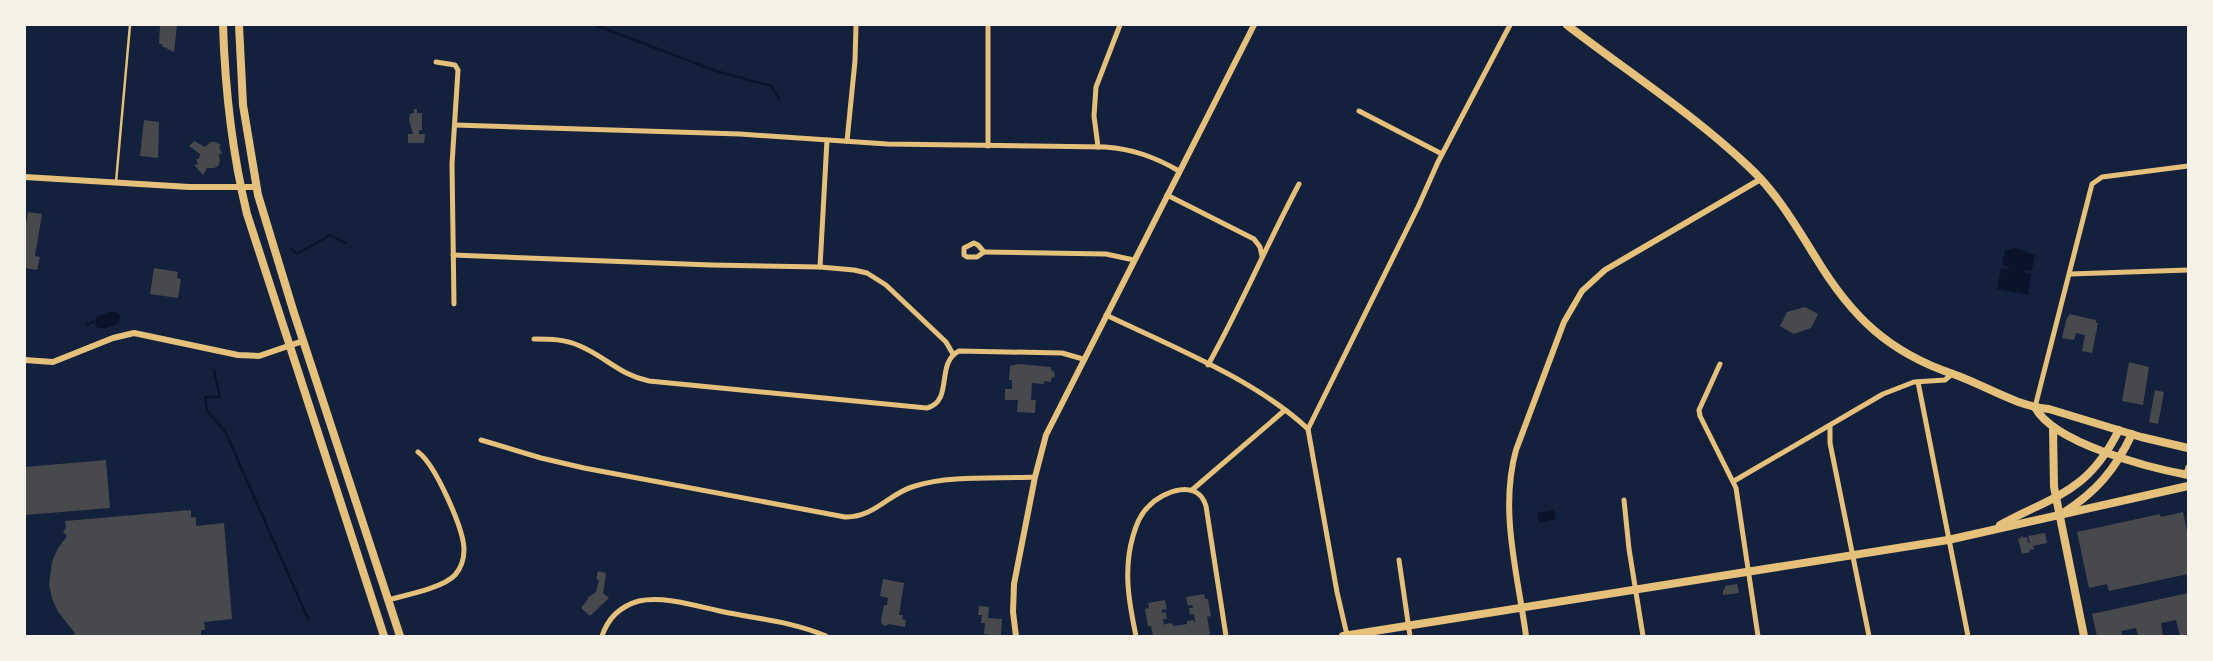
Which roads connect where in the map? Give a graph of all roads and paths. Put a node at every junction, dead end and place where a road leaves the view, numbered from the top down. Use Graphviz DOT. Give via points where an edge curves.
graph roads {
  1 [pos="130,25"];
  2 [pos="223,25"];
  3 [pos="239,25"];
  4 [pos="856,25"];
  5 [pos="988,25"];
  6 [pos="1120,25"];
  7 [pos="1254,25"];
  8 [pos="1510,25"];
  9 [pos="1568,25"];
  10 [pos="436,62"];
  11 [pos="1359,111"];
  12 [pos="455,124"];
  13 [pos="827,140"];
  14 [pos="846,141"];
  15 [pos="988,146"];
  16 [pos="1098,147"];
  17 [pos="1442,154"];
  18 [pos="2188,166"];
  19 [pos="1179,171"];
  20 [pos="25,177"];
  21 [pos="1761,179"];
  22 [pos="116,183"];
  23 [pos="1299,184"];
  24 [pos="240,187"];
  25 [pos="256,187"];
  26 [pos="1167,195"];
  27 [pos="984,252"];
  28 [pos="453,255"];
  29 [pos="1262,258"];
  30 [pos="1134,260"];
  31 [pos="820,266"];
  32 [pos="2188,270"];
  33 [pos="2070,274"];
  34 [pos="454,304"];
  35 [pos="1106,315"];
  36 [pos="534,339"];
  37 [pos="303,341"];
  38 [pos="289,347"];
  39 [pos="954,354"];
  40 [pos="25,360"];
  41 [pos="1083,360"];
  42 [pos="1720,364"];
  43 [pos="1208,365"];
  44 [pos="1952,374"];
  45 [pos="1918,382"];
  46 [pos="2035,408"];
  47 [pos="1285,410"];
  48 [pos="1830,426"];
  49 [pos="2053,427"];
  50 [pos="1308,429"];
  51 [pos="2119,430"];
  52 [pos="2132,434"];
  53 [pos="481,440"];
  54 [pos="2188,448"];
  55 [pos="418,452"];
  56 [pos="2107,453"];
  57 [pos="2121,458"];
  58 [pos="2187,472"];
  59 [pos="1035,478"];
  60 [pos="1734,482"];
  61 [pos="2188,486"];
  62 [pos="1192,490"];
  63 [pos="2056,498"];
  64 [pos="1624,500"];
  65 [pos="2059,516"];
  66 [pos="1992,530"];
  67 [pos="1948,540"];
  68 [pos="1853,556"];
  69 [pos="1399,560"];
  70 [pos="1749,572"];
  71 [pos="1636,589"];
  72 [pos="388,600"];
  73 [pos="1522,607"];
  74 [pos="1409,625"];
  75 [pos="384,636"];
  76 [pos="400,636"];
  77 [pos="602,636"];
  78 [pos="826,636"];
  79 [pos="1016,636"];
  80 [pos="1136,636"];
  81 [pos="1226,636"];
  82 [pos="1345,636"];
  83 [pos="1410,636"];
  84 [pos="1526,636"];
  85 [pos="1642,636"];
  86 [pos="1758,636"];
  87 [pos="1868,636"];
  88 [pos="1968,636"];
  89 [pos="2084,636"];
  1 -- 22 [label="lane"];
  2 -- 24 [label="main road" via="228,110"];
  3 -- 25 [label="main road" via="243,105"];
  4 -- 14 [label="street" via="854,78"];
  5 -- 15 [label="street"];
  6 -- 16 [label="street" via="1096,87 1094,116"];
  7 -- 19 [label="street"];
  8 -- 17 [label="street"];
  9 -- 21 [label="main road" via="1677,106"];
  10 -- 12 [label="street" via="455,65 458,70"];
  11 -- 17 [label="street"];
  12 -- 13 [label="street"];
  12 -- 28 [label="street"];
  13 -- 14 [label="street"];
  13 -- 31 [label="street"];
  14 -- 15 [label="street"];
  15 -- 16 [label="street"];
  16 -- 19 [label="street" via="1144,154"];
  17 -- 50 [label="street"];
  18 -- 33 [label="street" via="2096,179 2090,189"];
  19 -- 26 [label="street"];
  20 -- 22 [label="street"];
  21 -- 44 [label="main road" via="1790,217 1834,287 1865,324 1912,358"];
  21 -- 73 [label="street" via="1605,270 1582,291 1564,322 1510,471 1508,508"];
  22 -- 24 [label="street"];
  23 -- 29 [label="street"];
  24 -- 25 [label="street"];
  24 -- 38 [label="main road"];
  25 -- 37 [label="main road"];
  26 -- 29 [label="street" via="1254,239 1260,246"];
  26 -- 30 [label="street"];
  27 -- 30 [label="street" via="1106,254"];
  28 -- 31 [label="street" via="711,266"];
  28 -- 34 [label="street"];
  29 -- 43 [label="street"];
  30 -- 35 [label="street"];
  31 -- 39 [label="street" via="854,270 877,278 946,342"];
  32 -- 33 [label="street"];
  33 -- 46 [label="street"];
  35 -- 41 [label="street"];
  35 -- 43 [label="street"];
  36 -- 39 [label="street" via="570,342 625,374 649,381 927,408 940,398 947,361"];
  37 -- 38 [label="street"];
  37 -- 72 [label="main road"];
  38 -- 40 [label="street" via="259,356 238,355 134,333 53,362"];
  38 -- 75 [label="main road"];
  39 -- 41 [label="street" via="963,350 1062,353"];
  41 -- 59 [label="street" via="1046,435"];
  42 -- 60 [label="street" via="1699,410"];
  43 -- 47 [label="street"];
  44 -- 45 [label="street" via="1937,382"];
  44 -- 46 [label="main road"];
  45 -- 48 [label="street" via="1883,394"];
  45 -- 67 [label="street"];
  46 -- 49 [label="main road"];
  46 -- 51 [label="main road" via="2049,408"];
  47 -- 50 [label="street"];
  47 -- 62 [label="street"];
  48 -- 60 [label="street"];
  48 -- 68 [label="street" via="1830,443"];
  49 -- 56 [label="main road"];
  49 -- 63 [label="main road" via="2052,465"];
  50 -- 82 [label="street"];
  51 -- 52 [label="main road"];
  51 -- 56 [label="main road"];
  52 -- 54 [label="main road"];
  52 -- 57 [label="main road"];
  53 -- 59 [label="street" via="584,468 846,517 862,516 915,486 955,480"];
  55 -- 72 [label="street" via="429,462 446,495 463,544 463,559 456,574 444,583"];
  56 -- 57 [label="main road"];
  56 -- 63 [label="main road" via="2086,478"];
  57 -- 58 [label="main road"];
  57 -- 65 [label="main road" via="2098,486"];
  59 -- 79 [label="street" via="1014,584"];
  60 -- 70 [label="street"];
  61 -- 65 [label="main road"];
  62 -- 80 [label="street" via="1176,490 1157,499 1138,520 1127,574"];
  62 -- 81 [label="street" via="1202,497 1206,506"];
  63 -- 65 [label="main road"];
  63 -- 66 [label="main road"];
  64 -- 71 [label="street" via="1628,550"];
  65 -- 66 [label="main road"];
  65 -- 89 [label="main road"];
  66 -- 67 [label="main road"];
  67 -- 68 [label="main road"];
  67 -- 88 [label="street"];
  68 -- 70 [label="main road"];
  68 -- 87 [label="street"];
  69 -- 74 [label="street"];
  70 -- 71 [label="main road"];
  70 -- 86 [label="street"];
  71 -- 73 [label="main road"];
  71 -- 85 [label="street"];
  72 -- 76 [label="main road"];
  73 -- 74 [label="main road"];
  73 -- 84 [label="street"];
  74 -- 82 [label="main road"];
  74 -- 83 [label="street"];
  77 -- 78 [label="street" via="611,618 626,606 639,601 660,600 772,620"];
}
